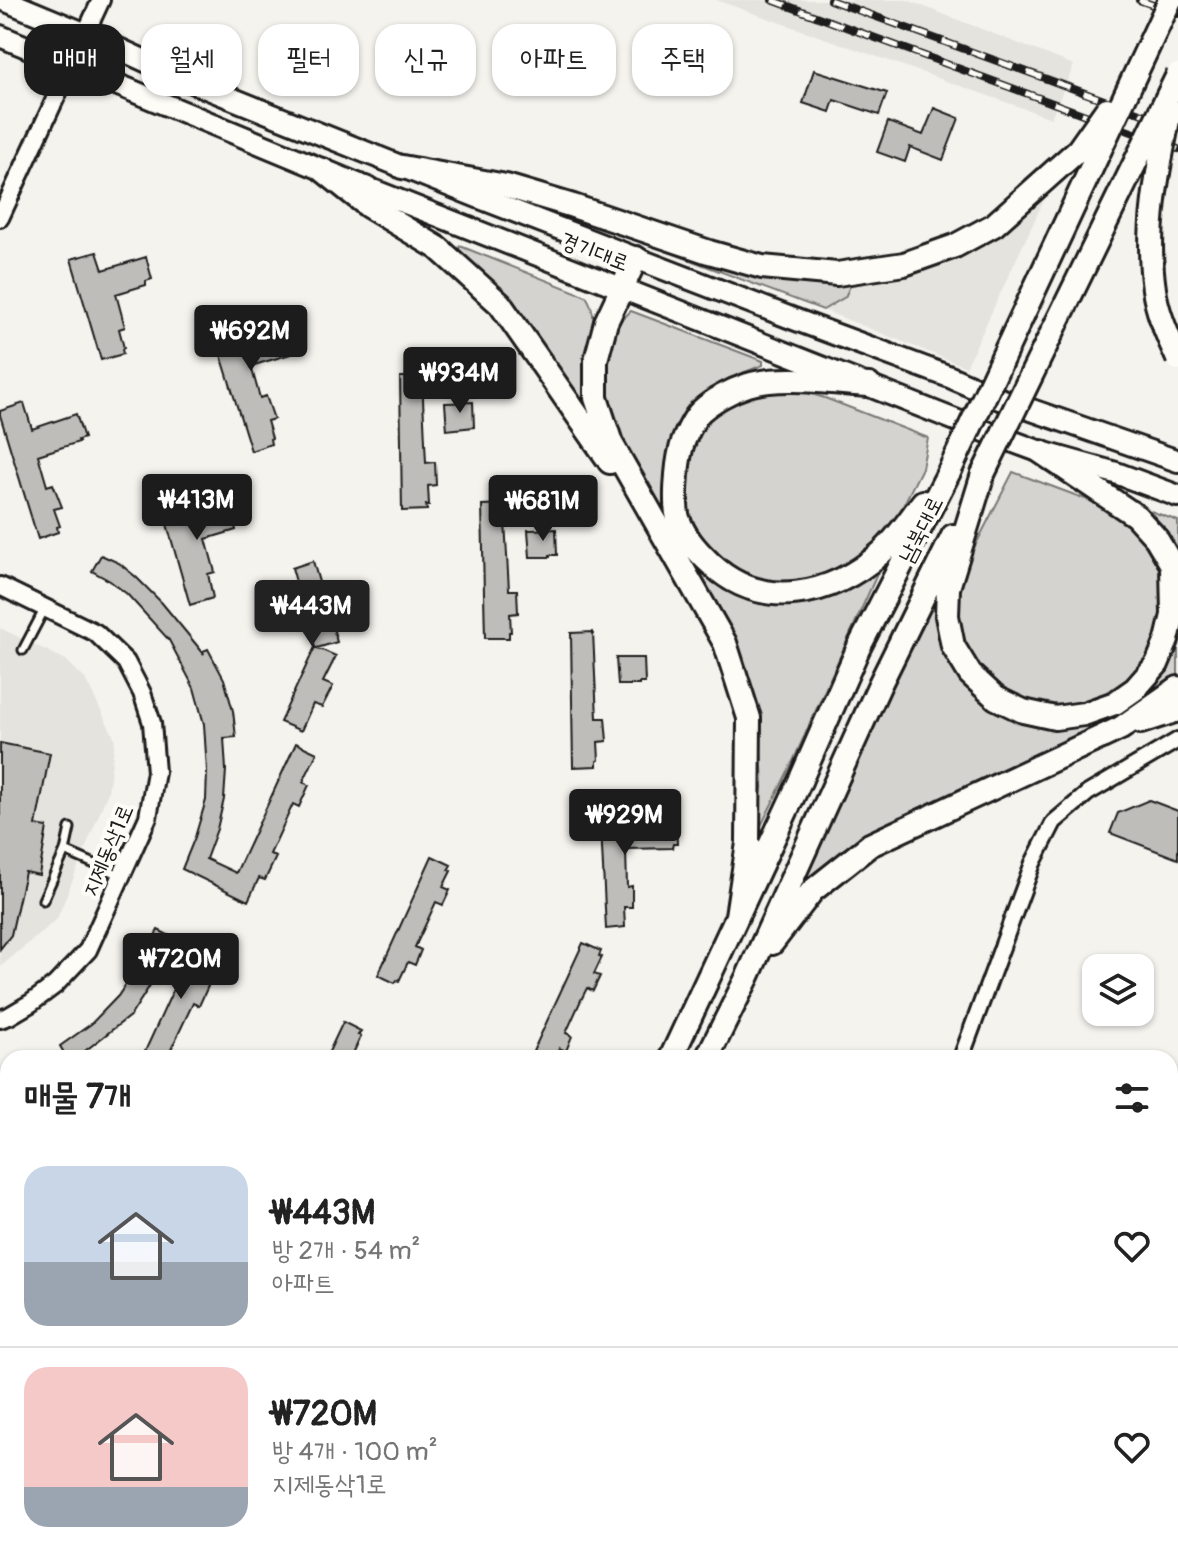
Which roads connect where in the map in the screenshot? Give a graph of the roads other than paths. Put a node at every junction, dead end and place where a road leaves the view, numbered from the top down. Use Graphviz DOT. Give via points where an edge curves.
graph roads {
  1 [pos="4,0"];
  2 [pos="101,0"];
  3 [pos="1170,0"];
  4 [pos="62,24"];
  5 [pos="90,24"];
  6 [pos="0,36"];
  7 [pos="24,46"];
  8 [pos="125,52"];
  9 [pos="1138,66"];
  10 [pos="1177,78"];
  11 [pos="125,87"];
  12 [pos="57,96"];
  13 [pos="402,167"];
  14 [pos="323,170"];
  15 [pos="0,218"];
  16 [pos="636,258"];
  17 [pos="622,288"];
  18 [pos="1178,359"];
  19 [pos="869,385"];
  20 [pos="1041,452"];
  21 [pos="1178,461"];
  22 [pos="950,470"];
  23 [pos="983,474"];
  24 [pos="1178,496"];
  25 [pos="660,531"];
  26 [pos="0,586"];
  27 [pos="45,608"];
  28 [pos="23,650"];
  29 [pos="1178,688"];
  30 [pos="1178,710"];
  31 [pos="1121,728"];
  32 [pos="1178,740"];
  33 [pos="70,828"];
  34 [pos="65,851"];
  35 [pos="122,876"];
  36 [pos="43,900"];
  37 [pos="737,916"];
  38 [pos="748,976"];
  39 [pos="3,1019"];
  40 [pos="675,1050"];
  41 [pos="711,1050"];
  42 [pos="964,1050"];
  1 -- 4 [label="main road, 경기대로"];
  2 -- 5 [label="street"];
  3 -- 9 [label="highway, 남북대로, bridge"];
  6 -- 7 [label="main road, 경기대로"];
  8 -- 13 [label="main road, 경기대로"];
  9 -- 13 [label="highway, bridge" via="1078,150 994,225 904,264 837,274 762,267 506,186"];
  9 -- 22 [label="highway, 남북대로, bridge"];
  10 -- 18 [label="highway, bridge" via="1153,199 1152,254 1154,289"];
  10 -- 23 [label="highway, 남북대로, bridge"];
  11 -- 14 [label="main road, 경기대로"];
  12 -- 15 [label="street"];
  13 -- 16 [label="main road, 경기대로"];
  14 -- 17 [label="main road, 경기대로"];
  14 -- 25 [label="highway" via="368,206 438,248 500,304"];
  16 -- 17 [label="highway"];
  16 -- 21 [label="main road, 경기대로" via="1000,399"];
  17 -- 19 [label="main road, 경기대로"];
  17 -- 25 [label="highway" via="596,360 596,398 611,443"];
  19 -- 20 [label="main road, 경기대로"];
  19 -- 22 [label="highway" via="782,380 749,384 699,413 681,447 677,483 678,519 696,550 720,573 771,594 832,584 882,552"];
  20 -- 23 [label="highway" via="1136,516 1172,565 1173,615 1167,640 1157,664 1115,703 1055,718 1023,711 996,698 970,674 953,646 948,588"];
  20 -- 24 [label="main road, 경기대로"];
  22 -- 37 [label="highway, 남북대로" via="858,649"];
  23 -- 38 [label="highway, 남북대로" via="880,684"];
  25 -- 37 [label="highway" via="725,643 749,718 748,843"];
  26 -- 27 [label="street, 지제동삭1로"];
  27 -- 28 [label="lane"];
  27 -- 35 [label="street, 지제동삭1로" via="96,633 126,662 152,723 156,772 148,817"];
  29 -- 31 [label="highway"];
  30 -- 31 [label="highway"];
  31 -- 38 [label="highway" via="870,845 812,891"];
  32 -- 42 [label="street" via="1088,793 1054,822 1033,863"];
  33 -- 34 [label="lane"];
  34 -- 35 [label="lane"];
  34 -- 36 [label="lane"];
  35 -- 39 [label="street, 지제동삭1로" via="88,950 55,985"];
  37 -- 40 [label="highway, 남북대로"];
  38 -- 41 [label="highway, 남북대로"];
}
